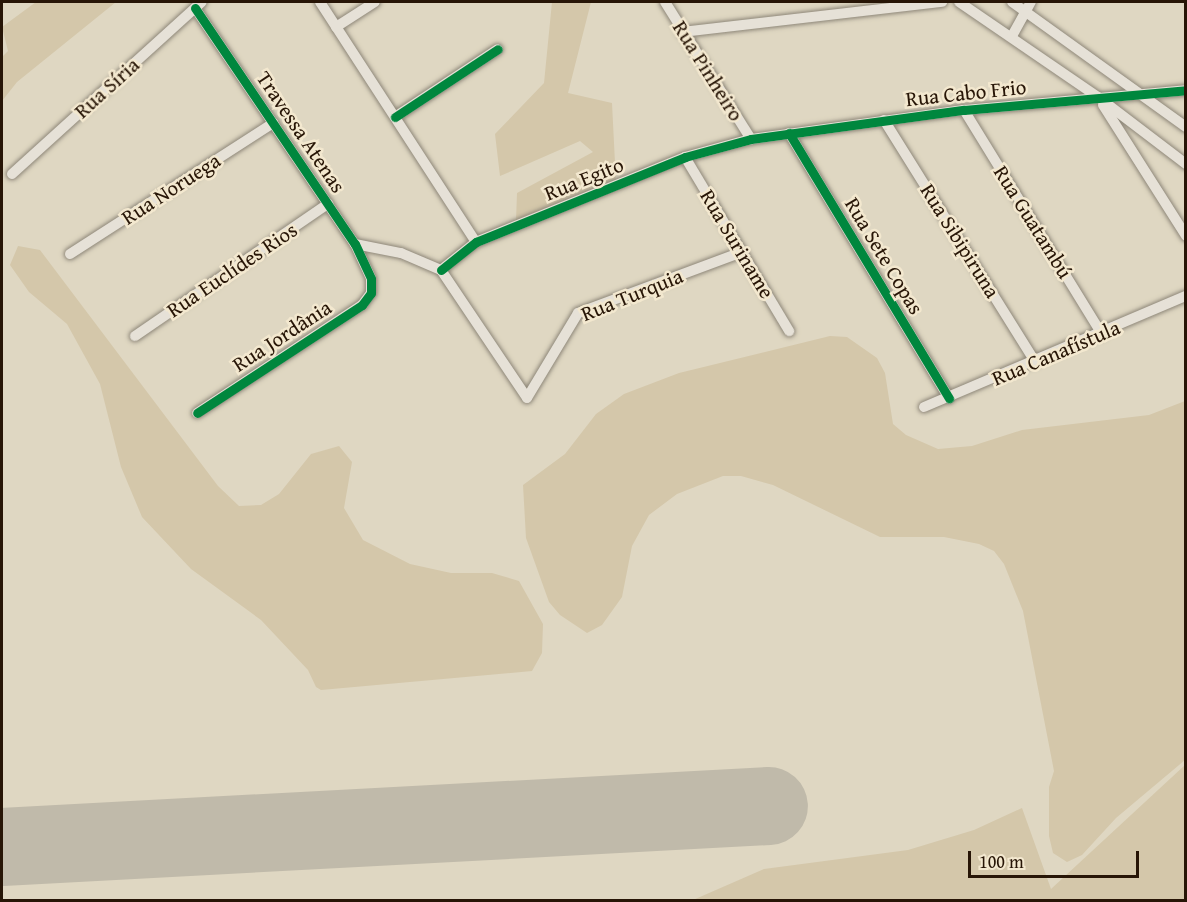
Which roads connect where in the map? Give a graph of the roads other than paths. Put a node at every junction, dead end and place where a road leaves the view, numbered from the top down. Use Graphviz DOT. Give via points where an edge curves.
graph roads {
  1 [pos="321,2"];
  2 [pos="375,2"];
  3 [pos="665,2"];
  4 [pos="942,2"];
  5 [pos="959,2"];
  6 [pos="1012,2"];
  7 [pos="198,5"];
  8 [pos="1029,7"];
  9 [pos="336,27"];
  10 [pos="682,32"];
  11 [pos="1012,36"];
  12 [pos="498,49"];
  13 [pos="1185,90"];
  14 [pos="1142,94"];
  15 [pos="1098,97"];
  16 [pos="964,110"];
  17 [pos="395,117"];
  18 [pos="884,120"];
  19 [pos="273,123"];
  20 [pos="1185,127"];
  21 [pos="789,132"];
  22 [pos="751,139"];
  23 [pos="685,157"];
  24 [pos="1185,164"];
  25 [pos="12,174"];
  26 [pos="328,204"];
  27 [pos="1185,236"];
  28 [pos="476,242"];
  29 [pos="355,244"];
  30 [pos="742,252"];
  31 [pos="70,254"];
  32 [pos="441,270"];
  33 [pos="371,279"];
  34 [pos="1185,296"];
  35 [pos="789,331"];
  36 [pos="1102,334"];
  37 [pos="135,336"];
  38 [pos="1035,362"];
  39 [pos="949,398"];
  40 [pos="924,407"];
  41 [pos="197,413"];
  1 -- 9 [label="street"];
  2 -- 9 [label="street"];
  3 -- 10 [label="street, Rua Pinheiro"];
  4 -- 10 [label="street"];
  5 -- 11 [label="street"];
  6 -- 8 [label="street"];
  7 -- 19 [label="street, Travessa Atenas"];
  7 -- 25 [label="street, Rua Síria"];
  8 -- 11 [label="street"];
  8 -- 14 [label="street"];
  9 -- 17 [label="street"];
  10 -- 22 [label="street, Rua Pinheiro"];
  11 -- 15 [label="street"];
  12 -- 17 [label="street"];
  13 -- 14 [label="street, Rua Cabo Frio"];
  14 -- 15 [label="street, Rua Cabo Frio"];
  14 -- 20 [label="street"];
  15 -- 16 [label="street, Rua Cabo Frio"];
  15 -- 24 [label="street"];
  15 -- 27 [label="street"];
  16 -- 18 [label="street, Rua Cabo Frio"];
  16 -- 36 [label="street, Rua Guatambú"];
  17 -- 28 [label="street"];
  18 -- 21 [label="street, Rua Cabo Frio"];
  18 -- 38 [label="street, Rua Sibipiruna"];
  19 -- 26 [label="street, Travessa Atenas"];
  19 -- 31 [label="street, Rua Noruega"];
  21 -- 22 [label="street, Rua Cabo Frio"];
  21 -- 39 [label="street, Rua Sete Copas"];
  22 -- 23 [label="street, Rua Egito"];
  23 -- 28 [label="street, Rua Egito"];
  23 -- 30 [label="street, Rua Suriname"];
  26 -- 29 [label="street, Travessa Atenas"];
  26 -- 37 [label="street, Rua Euclídes Rios"];
  28 -- 32 [label="street, Rua Egito"];
  29 -- 32 [label="street" via="401,253"];
  29 -- 33 [label="street, Travessa Atenas"];
  30 -- 32 [label="street, Rua Turquia" via="578,313 527,398"];
  30 -- 35 [label="street, Rua Suriname"];
  33 -- 41 [label="street, Rua Jordânia" via="371,293 362,305"];
  34 -- 36 [label="street, Rua Canafístula"];
  36 -- 38 [label="street, Rua Canafístula"];
  38 -- 39 [label="street, Rua Canafístula"];
  39 -- 40 [label="street, Rua Canafístula"];
}
